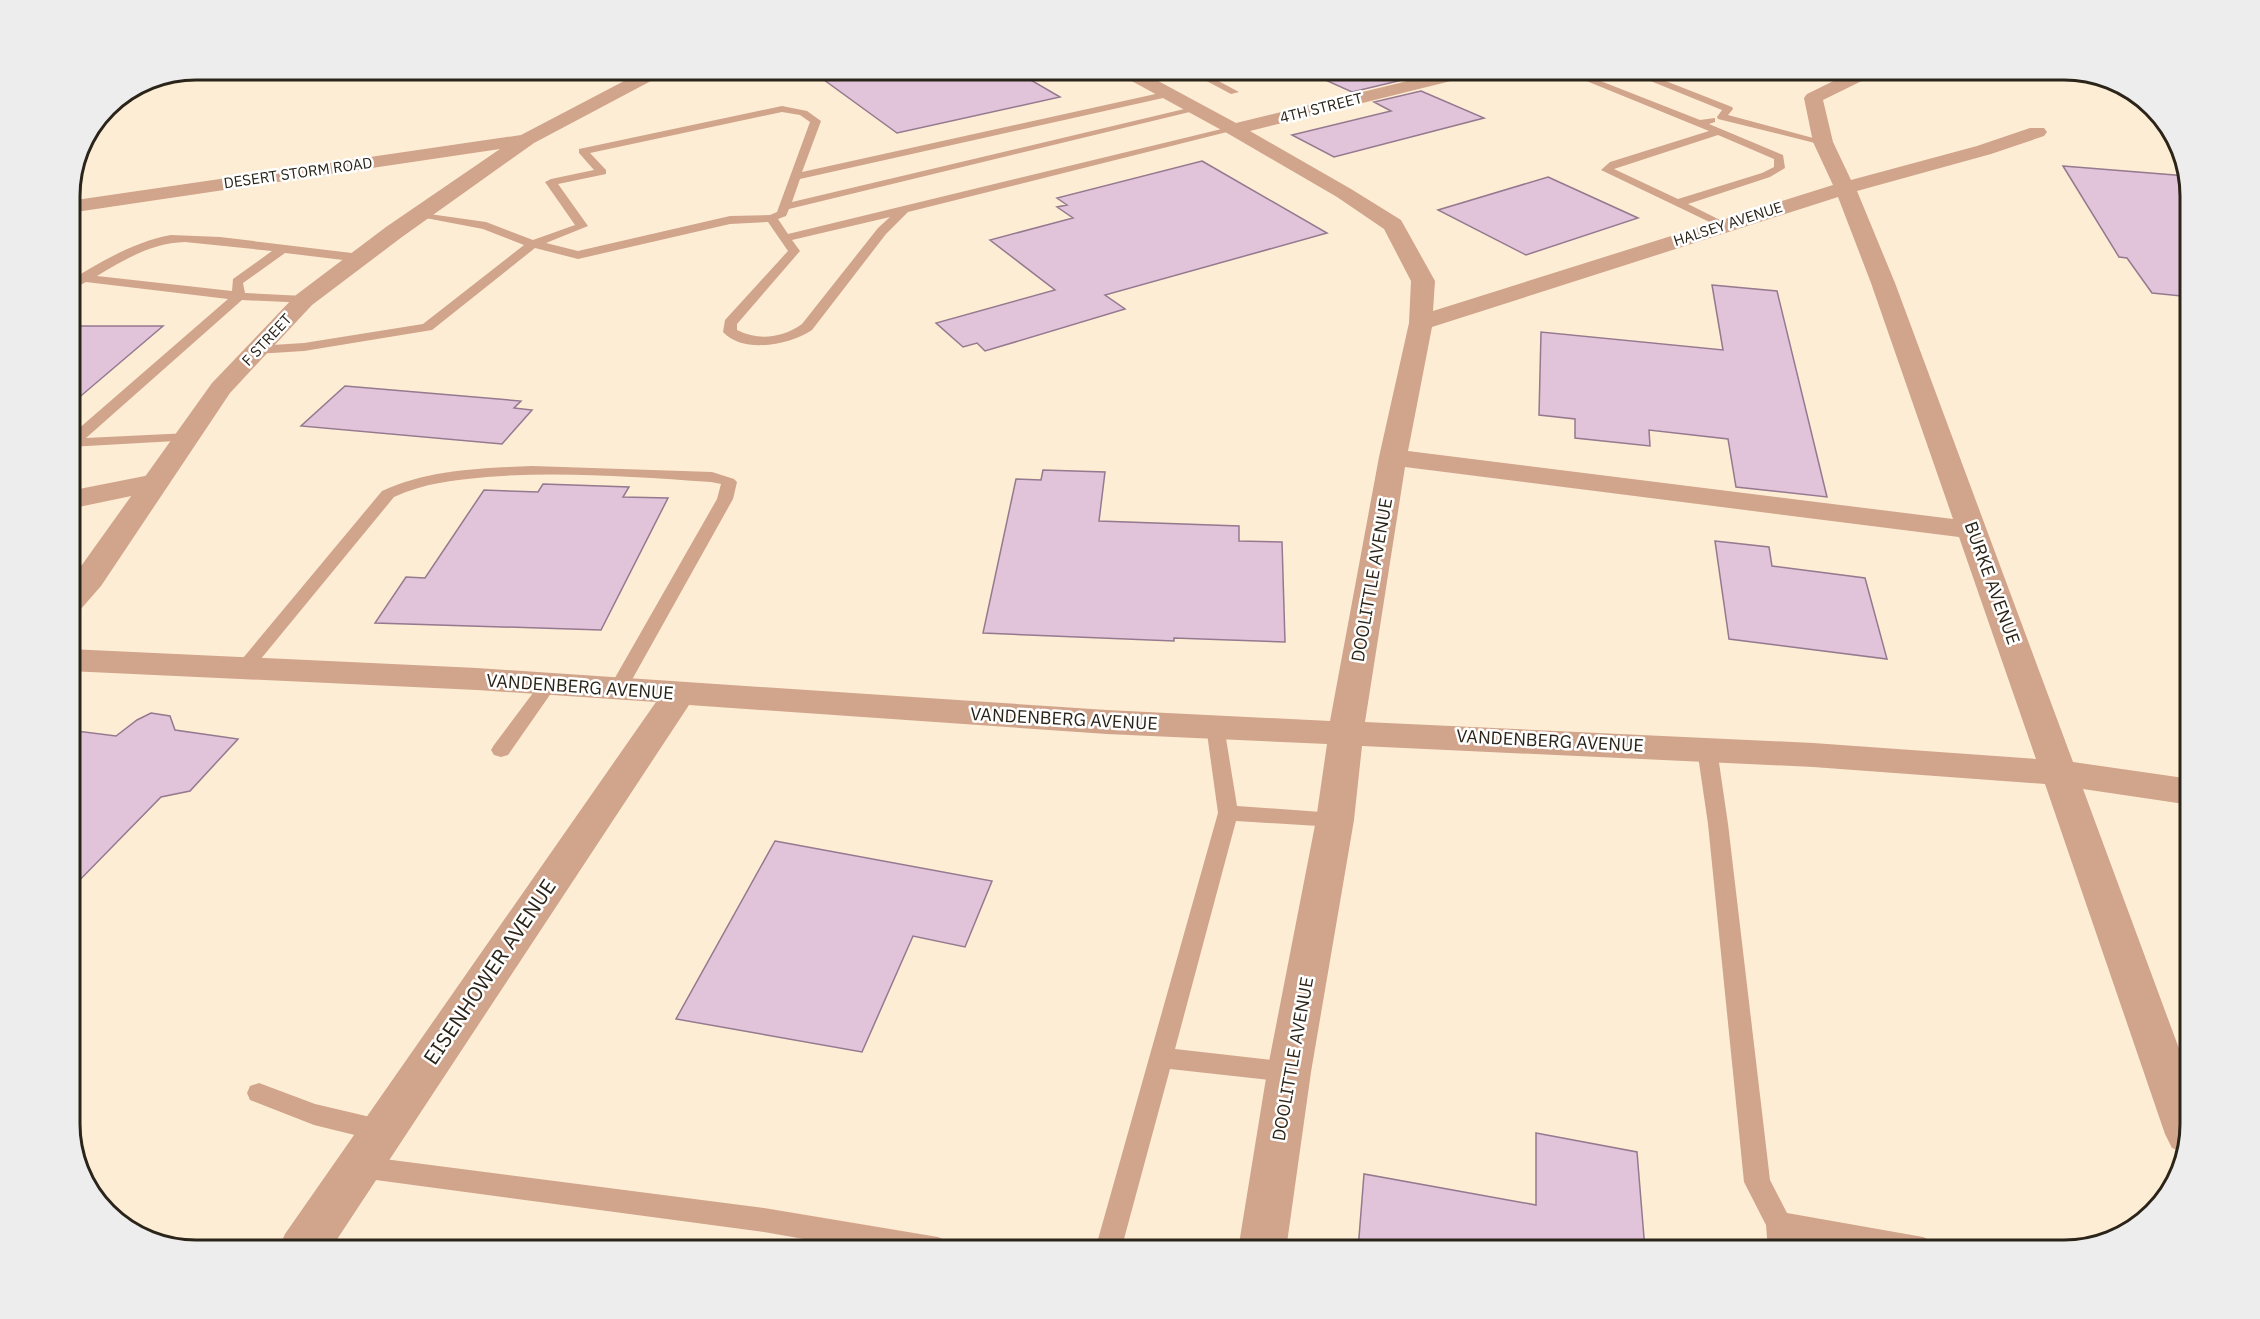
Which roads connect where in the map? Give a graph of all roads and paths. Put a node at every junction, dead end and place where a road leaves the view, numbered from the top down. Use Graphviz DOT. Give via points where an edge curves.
graph roads {
  1 [pos="639,80"];
  2 [pos="1143,80"];
  3 [pos="1211,80"];
  4 [pos="1432,80"];
  5 [pos="1590,80"];
  6 [pos="1654,80"];
  7 [pos="1849,80"];
  8 [pos="1234,92"];
  9 [pos="1169,94"];
  10 [pos="1197,109"];
  11 [pos="1722,117"];
  12 [pos="1700,123"];
  13 [pos="1234,129"];
  14 [pos="1718,132"];
  15 [pos="2037,132"];
  16 [pos="527,139"];
  17 [pos="1823,142"];
  18 [pos="959,166"];
  19 [pos="795,177"];
  20 [pos="991,188"];
  21 [pos="1845,188"];
  22 [pos="1678,203"];
  23 [pos="80,205"];
  24 [pos="784,207"];
  25 [pos="904,210"];
  26 [pos="419,214"];
  27 [pos="771,218"];
  28 [pos="1724,225"];
  29 [pos="786,238"];
  30 [pos="533,244"];
  31 [pos="283,249"];
  32 [pos="360,258"];
  33 [pos="85,278"];
  34 [pos="80,281"];
  35 [pos="239,296"];
  36 [pos="304,300"];
  37 [pos="1421,323"];
  38 [pos="256,350"];
  39 [pos="80,434"];
  40 [pos="189,437"];
  41 [pos="80,442"];
  42 [pos="1393,457"];
  43 [pos="155,483"];
  44 [pos="80,498"];
  45 [pos="1973,530"];
  46 [pos="80,590"];
  47 [pos="80,661"];
  48 [pos="244,668"];
  49 [pos="548,685"];
  50 [pos="617,690"];
  51 [pos="679,694"];
  52 [pos="1215,726"];
  53 [pos="1346,731"];
  54 [pos="1707,749"];
  55 [pos="501,750"];
  56 [pos="2060,773"];
  57 [pos="2180,790"];
  58 [pos="1228,813"];
  59 [pos="1335,820"];
  60 [pos="1161,1058"];
  61 [pos="1289,1072"];
  62 [pos="259,1093"];
  63 [pos="2180,1111"];
  64 [pos="383,1131"];
  65 [pos="358,1167"];
  66 [pos="1779,1224"];
  67 [pos="309,1240"];
  68 [pos="880,1240"];
  69 [pos="1111,1240"];
  70 [pos="1264,1240"];
  71 [pos="1780,1240"];
  72 [pos="1868,1240"];
  1 -- 16 [label="street"];
  2 -- 9 [label="street, DOOLITTLE AVENUE"];
  3 -- 8 [label="lane"];
  4 -- 13 [label="street, 4TH STREET"];
  5 -- 12 [label="lane"];
  6 -- 11 [label="lane" via="1728,109"];
  7 -- 17 [label="street, BURKE AVENUE" via="1812,98"];
  9 -- 10 [label="street, DOOLITTLE AVENUE"];
  9 -- 19 [label="lane"];
  10 -- 13 [label="street, DOOLITTLE AVENUE"];
  10 -- 18 [label="lane"];
  11 -- 12 [label="lane"];
  11 -- 17 [label="lane"];
  12 -- 14 [label="lane"];
  13 -- 20 [label="lane"];
  13 -- 37 [label="street, DOOLITTLE AVENUE" via="1393,225 1423,281"];
  14 -- 22 [label="lane" via="1779,157 1780,168"];
  14 -- 22 [label="lane" via="1614,164 1606,170"];
  15 -- 21 [label="street, HALSEY AVENUE"];
  16 -- 23 [label="street, DESERT STORM ROAD"];
  16 -- 26 [label="street, F STREET"];
  17 -- 21 [label="street, BURKE AVENUE"];
  18 -- 20 [label="lane"];
  18 -- 24 [label="lane"];
  19 -- 24 [label="lane"];
  19 -- 30 [label="lane" via="816,121 793,110 583,151 602,172 551,182 582,226"];
  20 -- 25 [label="lane"];
  21 -- 28 [label="street, HALSEY AVENUE"];
  21 -- 45 [label="street, BURKE AVENUE"];
  22 -- 28 [label="lane"];
  24 -- 27 [label="lane" via="782,214"];
  25 -- 29 [label="lane"];
  25 -- 29 [label="lane" via="882,231 797,335 781,340 742,339 730,332 730,323 794,252"];
  26 -- 30 [label="lane" via="486,226"];
  26 -- 32 [label="street, F STREET"];
  27 -- 29 [label="lane"];
  27 -- 30 [label="lane" via="730,220 578,255"];
  28 -- 37 [label="street, HALSEY AVENUE"];
  30 -- 38 [label="lane" via="427,327 304,347"];
  31 -- 32 [label="lane"];
  31 -- 33 [label="lane" via="176,238 150,245"];
  31 -- 35 [label="lane" via="237,282"];
  32 -- 36 [label="street, F STREET"];
  33 -- 34 [label="lane"];
  33 -- 35 [label="lane"];
  35 -- 36 [label="lane"];
  35 -- 39 [label="lane"];
  36 -- 38 [label="street, F STREET"];
  37 -- 42 [label="street, DOOLITTLE AVENUE"];
  38 -- 40 [label="street, F STREET" via="222,388"];
  40 -- 41 [label="lane"];
  40 -- 43 [label="street, F STREET"];
  42 -- 45 [label="street"];
  42 -- 53 [label="street, DOOLITTLE AVENUE"];
  43 -- 44 [label="street"];
  43 -- 46 [label="street, F STREET"];
  45 -- 56 [label="street, BURKE AVENUE"];
  47 -- 48 [label="street, VANDENBERG AVENUE"];
  48 -- 49 [label="street, VANDENBERG AVENUE"];
  48 -- 50 [label="lane" via="388,494 408,483 508,470 712,477 729,482 725,499"];
  49 -- 50 [label="street, VANDENBERG AVENUE"];
  49 -- 55 [label="lane"];
  50 -- 51 [label="street, VANDENBERG AVENUE"];
  51 -- 52 [label="street, VANDENBERG AVENUE"];
  51 -- 64 [label="street, EISENHOWER AVENUE"];
  52 -- 53 [label="street, VANDENBERG AVENUE"];
  52 -- 58 [label="lane"];
  53 -- 54 [label="street, VANDENBERG AVENUE"];
  53 -- 59 [label="street, DOOLITTLE AVENUE"];
  54 -- 56 [label="street, VANDENBERG AVENUE"];
  54 -- 66 [label="lane" via="1757,1182"];
  56 -- 57 [label="street, VANDENBERG AVENUE"];
  56 -- 63 [label="street, BURKE AVENUE"];
  58 -- 59 [label="lane"];
  58 -- 60 [label="lane"];
  59 -- 61 [label="street, DOOLITTLE AVENUE"];
  60 -- 61 [label="lane"];
  60 -- 69 [label="lane"];
  61 -- 70 [label="street, DOOLITTLE AVENUE"];
  62 -- 64 [label="lane" via="314,1113"];
  64 -- 65 [label="street, EISENHOWER AVENUE"];
  65 -- 67 [label="street, EISENHOWER AVENUE"];
  65 -- 68 [label="lane" via="764,1220"];
  66 -- 71 [label="lane"];
  66 -- 72 [label="lane"];
}
